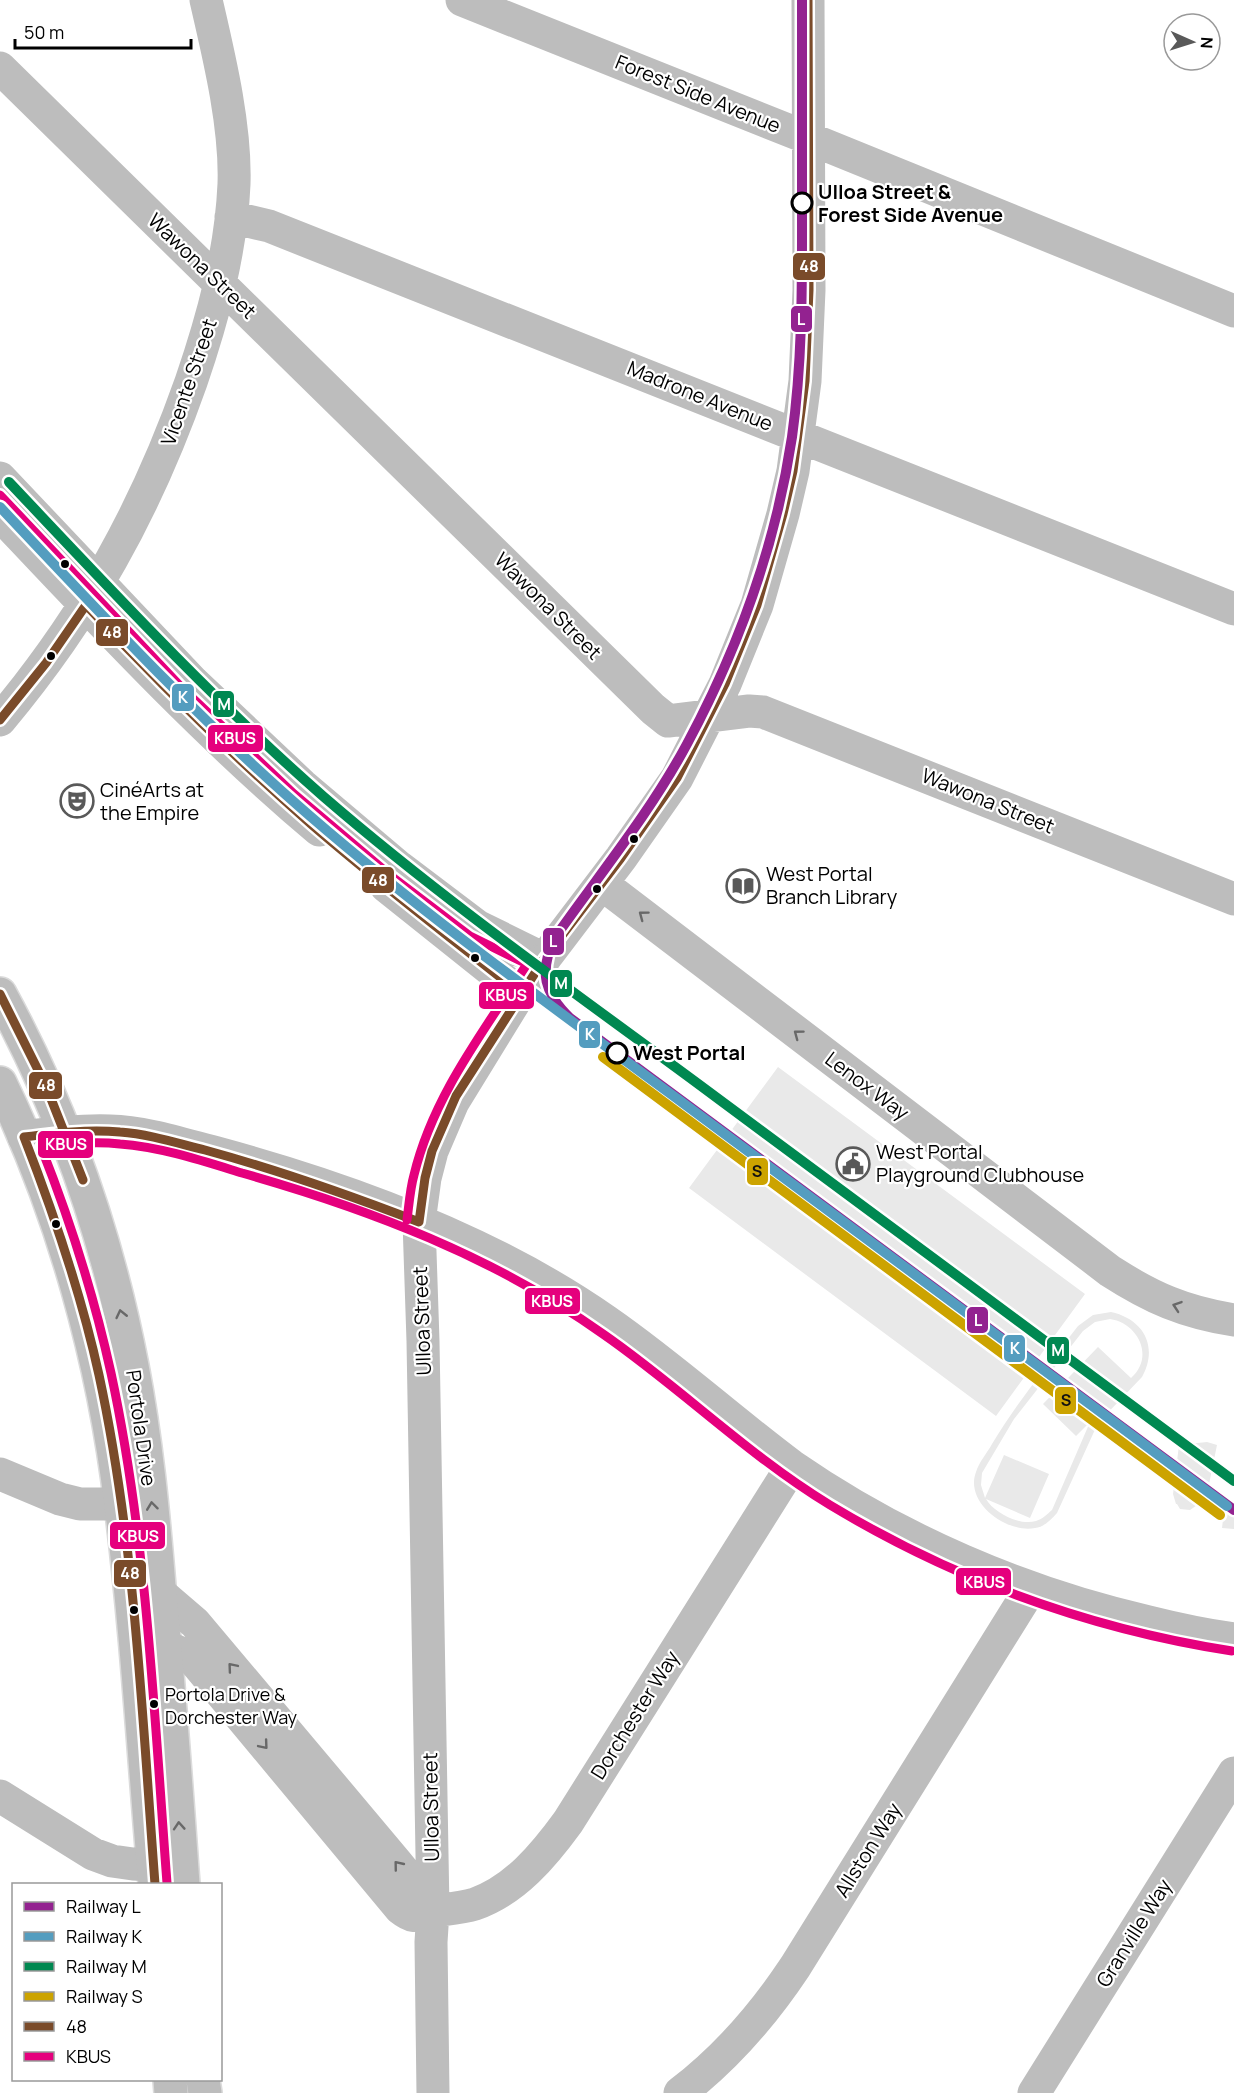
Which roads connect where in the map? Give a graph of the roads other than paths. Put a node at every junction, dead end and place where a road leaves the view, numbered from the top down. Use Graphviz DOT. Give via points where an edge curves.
graph roads {
  1 [pos="206,0"];
  2 [pos="462,0"];
  3 [pos="808,0"];
  4 [pos="0,68"];
  5 [pos="808,138"];
  6 [pos="231,217"];
  7 [pos="220,284"];
  8 [pos="1234,311"];
  9 [pos="799,436"];
  10 [pos="0,478"];
  11 [pos="0,515"];
  12 [pos="92,594"];
  13 [pos="1234,609"];
  14 [pos="709,715"];
  15 [pos="0,720"];
  16 [pos="602,884"];
  17 [pos="1234,899"];
  18 [pos="544,959"];
  19 [pos="520,993"];
  20 [pos="0,994"];
  21 [pos="0,1083"];
  22 [pos="65,1131"];
  23 [pos="24,1137"];
  24 [pos="419,1222"];
  25 [pos="1234,1320"];
  26 [pos="792,1466"];
  27 [pos="0,1474"];
  28 [pos="121,1504"];
  29 [pos="1031,1588"];
  30 [pos="160,1593"];
  31 [pos="1234,1639"];
  32 [pos="165,1646"];
  33 [pos="1234,1773"];
  34 [pos="0,1796"];
  35 [pos="154,1875"];
  36 [pos="183,1883"];
  37 [pos="433,1911"];
  38 [pos="433,2093"];
  39 [pos="680,2093"];
  40 [pos="1034,2093"];
  1 -- 6 [label="street, Vicente Street" via="229,119 234,183"];
  2 -- 5 [label="street, Forest Side Avenue"];
  3 -- 5 [label="street, Ulloa Street"];
  4 -- 7 [label="street, Wawona Street"];
  5 -- 8 [label="street, Forest Side Avenue"];
  5 -- 9 [label="street, Ulloa Street" via="808,333"];
  6 -- 7 [label="street, Vicente Street"];
  6 -- 9 [label="street, Madrone Avenue" via="269,226"];
  7 -- 12 [label="street, Vicente Street" via="210,327 168,446"];
  7 -- 14 [label="street, Wawona Street" via="653,709 668,721"];
  9 -- 13 [label="street, Madrone Avenue"];
  9 -- 14 [label="street, Ulloa Street" via="783,514 757,605"];
  10 -- 12 [label="street"];
  11 -- 12 [label="street"];
  12 -- 15 [label="street, Vicente Street" via="46,663"];
  12 -- 18 [label="street" via="340,819 477,926"];
  12 -- 19 [label="street" via="170,692 284,800"];
  14 -- 16 [label="street, Ulloa Street" via="676,778"];
  14 -- 17 [label="street, Wawona Street" via="763,712"];
  16 -- 18 [label="street, Ulloa Street"];
  25 -- 16 [label="street, Lenox Way, one-way" via="1168,1303 1110,1271"];
  18 -- 19 [label="street, Ulloa Street"];
  19 -- 24 [label="street, Ulloa Street" via="443,1124 425,1178"];
  20 -- 22 [label="street, Portola Drive"];
  21 -- 23 [label="street, Portola Drive"];
  22 -- 23 [label="street"];
  22 -- 24 [label="street" via="133,1134 209,1151 336,1190"];
  30 -- 22 [label="street, Portola Drive, one-way" via="132,1366 104,1250"];
  23 -- 28 [label="street, Portola Drive" via="59,1231 87,1324"];
  24 -- 26 [label="street" via="526,1272 605,1320"];
  24 -- 37 [label="street, Ulloa Street"];
  26 -- 29 [label="street" via="908,1533"];
  26 -- 37 [label="street, Dorchester Way" via="549,1849 497,1894 466,1906"];
  27 -- 28 [label="street" via="80,1504"];
  28 -- 35 [label="street, Portola Drive"];
  29 -- 31 [label="street" via="1120,1615"];
  29 -- 39 [label="street, Allston Way" via="771,2003 716,2062"];
  30 -- 32 [label="street, Portola Drive"];
  37 -- 30 [label="street, one-way" via="195,1623"];
  36 -- 32 [label="street, Portola Drive, one-way"];
  32 -- 37 [label="street, Dorchester Way, one-way" via="192,1658 400,1908 413,1916"];
  33 -- 40 [label="street, Granville Way"];
  34 -- 35 [label="street" via="93,1854 133,1864"];
  37 -- 38 [label="street, Ulloa Street"];
}
